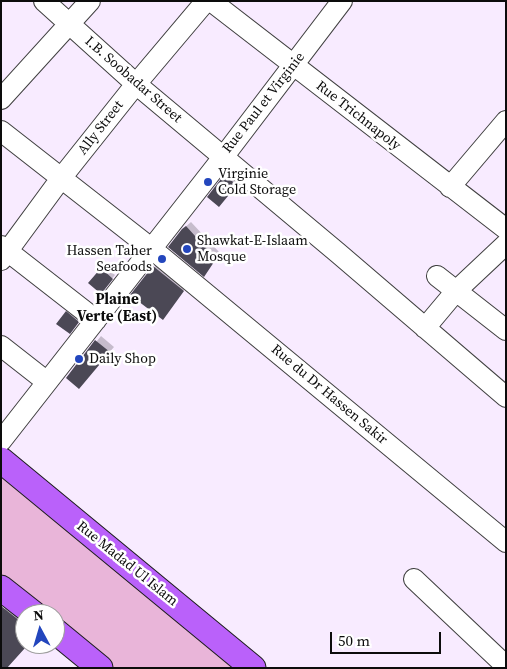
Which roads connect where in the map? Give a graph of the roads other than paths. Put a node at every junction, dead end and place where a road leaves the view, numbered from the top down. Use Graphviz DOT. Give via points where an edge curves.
graph roads {
  1 [pos="44,1"];
  2 [pos="90,1"];
  3 [pos="206,1"];
  4 [pos="211,1"];
  5 [pos="342,1"];
  6 [pos="69,24"];
  7 [pos="293,66"];
  8 [pos="136,84"];
  9 [pos="1,99"];
  10 [pos="506,121"];
  11 [pos="1,131"];
  12 [pos="224,156"];
  13 [pos="62,177"];
  14 [pos="450,187"];
  15 [pos="506,229"];
  16 [pos="506,244"];
  17 [pos="152,248"];
  18 [pos="3,253"];
  19 [pos="437,276"];
  20 [pos="456,291"];
  21 [pos="96,320"];
  22 [pos="425,328"];
  23 [pos="506,330"];
  24 [pos="1,346"];
  25 [pos="47,382"];
  26 [pos="506,397"];
  27 [pos="1,440"];
  28 [pos="1,460"];
  29 [pos="506,542"];
  30 [pos="414,579"];
  31 [pos="1,588"];
  32 [pos="21,604"];
  33 [pos="65,639"];
  34 [pos="506,666"];
  35 [pos="100,668"];
  36 [pos="253,668"];
  1 -- 6 [label="street, I.B. Soobadar Street"];
  2 -- 6 [label="street"];
  3 -- 8 [label="street, Ally Street"];
  4 -- 7 [label="street, Rue Trichnapoly"];
  5 -- 7 [label="street, Rue Paul et Virginie"];
  6 -- 8 [label="street, I.B. Soobadar Street"];
  6 -- 9 [label="street"];
  7 -- 12 [label="street, Rue Paul et Virginie"];
  7 -- 14 [label="street, Rue Trichnapoly"];
  8 -- 12 [label="street, I.B. Soobadar Street"];
  8 -- 13 [label="street, Ally Street"];
  10 -- 14 [label="street"];
  11 -- 13 [label="street, Rue du Dr Hassen Sakir"];
  12 -- 17 [label="street, Rue Paul et Virginie"];
  12 -- 22 [label="street, I.B. Soobadar Street"];
  13 -- 17 [label="street, Rue du Dr Hassen Sakir"];
  13 -- 18 [label="street, Ally Street"];
  14 -- 15 [label="street, Rue Trichnapoly"];
  16 -- 20 [label="street"];
  17 -- 21 [label="street, Rue Paul et Virginie"];
  17 -- 29 [label="street, Rue du Dr Hassen Sakir"];
  18 -- 21 [label="street"];
  19 -- 20 [label="street"];
  20 -- 22 [label="street"];
  20 -- 23 [label="street"];
  21 -- 25 [label="street, Rue Paul et Virginie"];
  22 -- 26 [label="street, I.B. Soobadar Street"];
  24 -- 25 [label="street"];
  25 -- 27 [label="street, Rue Paul et Virginie"];
  28 -- 36 [label="main road, Rue Madad Ul Islam"];
  30 -- 34 [label="street"];
  31 -- 32 [label="main road"];
  33 -- 35 [label="main road"];
}
